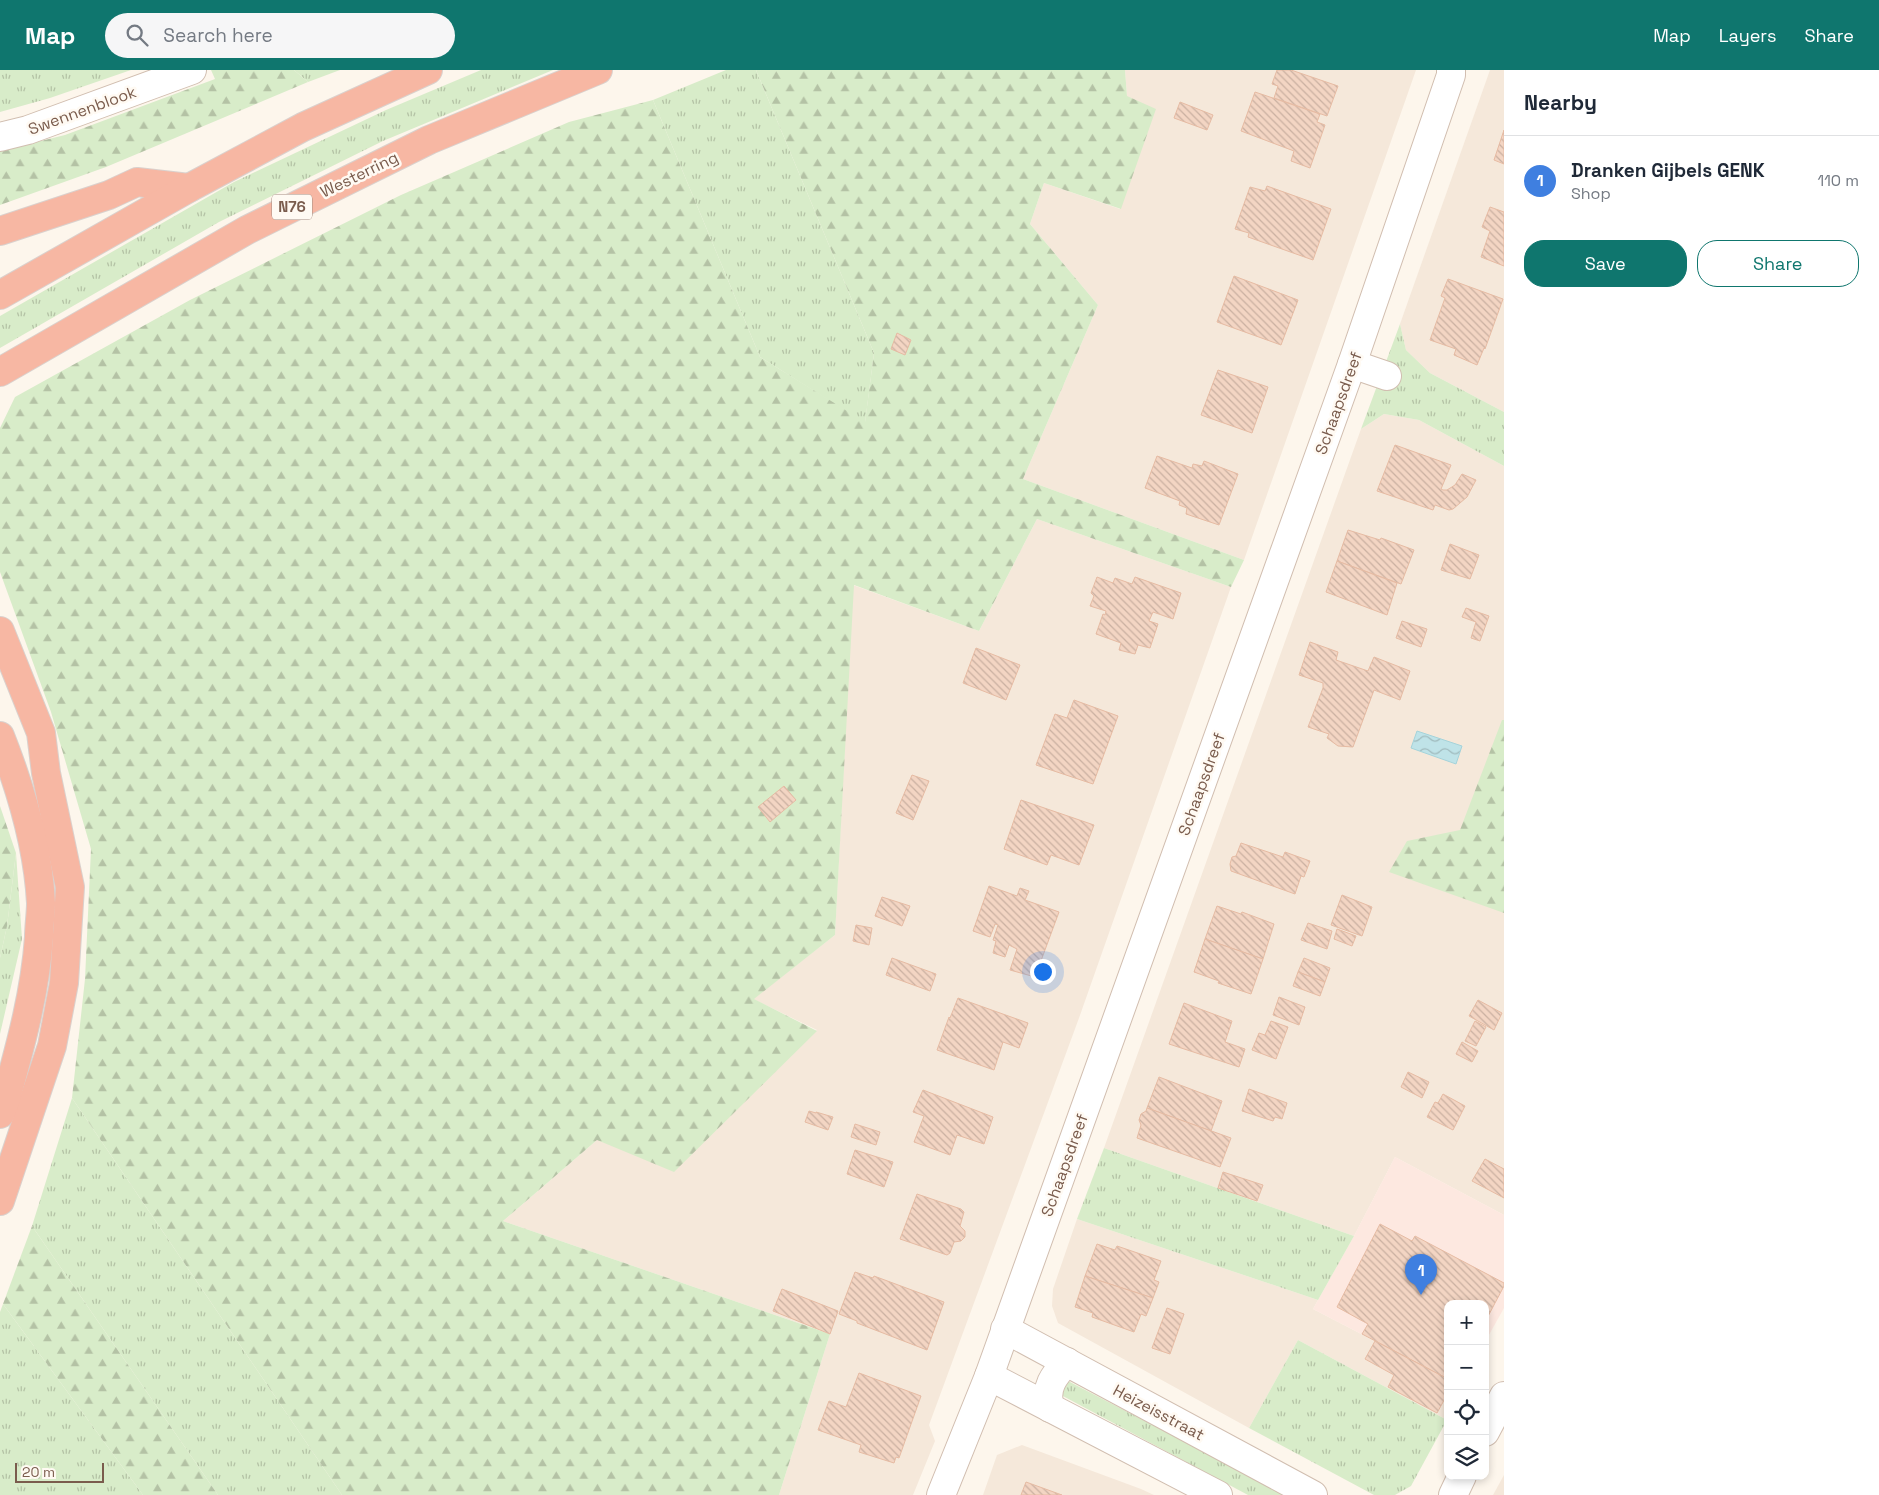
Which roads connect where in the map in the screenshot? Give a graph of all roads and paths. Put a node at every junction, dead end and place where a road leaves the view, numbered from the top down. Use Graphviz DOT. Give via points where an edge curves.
graph roads {
  1 [pos="192,70"];
  2 [pos="428,70"];
  3 [pos="598,70"];
  4 [pos="1451,70"];
  5 [pos="0,137"];
  6 [pos="189,188"];
  7 [pos="0,231"];
  8 [pos="0,295"];
  9 [pos="1352,364"];
  10 [pos="0,372"];
  11 [pos="1387,376"];
  12 [pos="0,631"];
  13 [pos="0,671"];
  14 [pos="0,736"];
  15 [pos="46,773"];
  16 [pos="0,1114"];
  17 [pos="0,1201"];
  18 [pos="1005,1329"];
  19 [pos="1067,1362"];
  20 [pos="989,1376"];
  21 [pos="1504,1396"];
  22 [pos="1050,1408"];
  23 [pos="1489,1424"];
  24 [pos="1460,1480"];
  25 [pos="941,1495"];
  26 [pos="1218,1495"];
  27 [pos="1313,1495"];
  28 [pos="1453,1495"];
  1 -- 5 [label="street, Swennenblook" via="28,130"];
  2 -- 6 [label="highway" via="303,127"];
  3 -- 10 [label="highway, Westerring / N76" via="429,140 246,230"];
  4 -- 9 [label="street, Schaapsdreef"];
  6 -- 7 [label="highway" via="136,182 109,195"];
  6 -- 8 [label="highway"];
  9 -- 11 [label="street"];
  9 -- 18 [label="street, Schaapsdreef"];
  12 -- 15 [label="highway" via="41,733"];
  13 -- 15 [label="highway"];
  14 -- 16 [label="highway" via="32,838 41,904 37,970 27,1023"];
  15 -- 17 [label="highway" via="70,887 64,983 52,1046"];
  18 -- 19 [label="street, Heizeisstraat"];
  18 -- 20 [label="street, Schaapsdreef"];
  19 -- 22 [label="street" via="1054,1375 1047,1398"];
  19 -- 27 [label="street, Heizeisstraat"];
  20 -- 22 [label="street"];
  20 -- 25 [label="street, Schaapsdreef"];
  21 -- 23 [label="street"];
  22 -- 26 [label="street"];
  24 -- 28 [label="street"];
}
